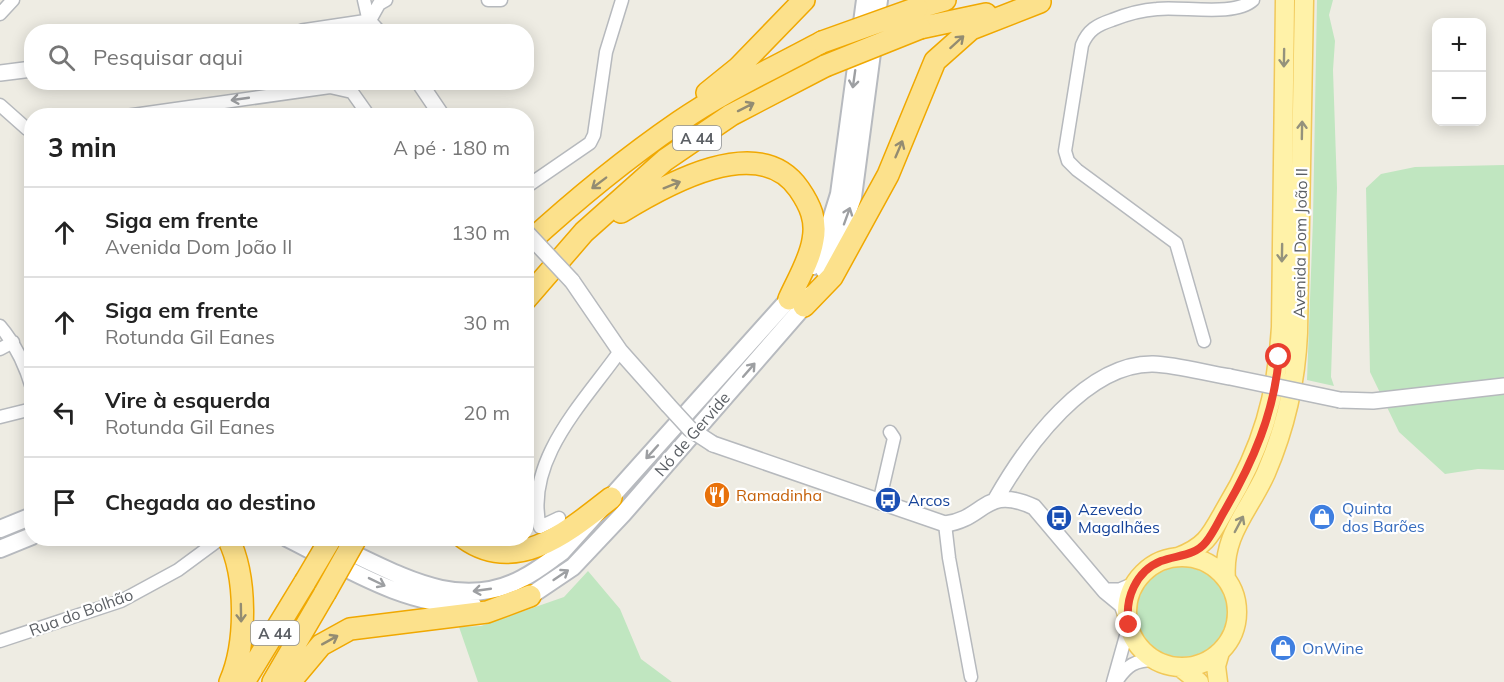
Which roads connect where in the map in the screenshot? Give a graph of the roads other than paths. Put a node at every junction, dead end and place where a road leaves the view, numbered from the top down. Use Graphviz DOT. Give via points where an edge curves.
graph roads {
  1 [pos="13,0"];
  2 [pos="364,0"];
  3 [pos="386,0"];
  4 [pos="488,0"];
  5 [pos="501,0"];
  6 [pos="622,0"];
  7 [pos="804,0"];
  8 [pos="865,0"];
  9 [pos="879,0"];
  10 [pos="945,0"];
  11 [pos="1253,0"];
  12 [pos="1285,0"];
  13 [pos="1304,0"];
  14 [pos="1048,1"];
  15 [pos="0,14"];
  16 [pos="372,24"];
  17 [pos="374,24"];
  18 [pos="24,70"];
  19 [pos="0,73"];
  20 [pos="309,90"];
  21 [pos="343,90"];
  22 [pos="424,90"];
  23 [pos="0,105"];
  24 [pos="182,108"];
  25 [pos="363,108"];
  26 [pos="437,108"];
  27 [pos="679,122"];
  28 [pos="24,127"];
  29 [pos="534,182"];
  30 [pos="584,232"];
  31 [pos="534,238"];
  32 [pos="534,241"];
  33 [pos="534,290"];
  34 [pos="797,303"];
  35 [pos="0,326"];
  36 [pos="1204,341"];
  37 [pos="13,342"];
  38 [pos="0,349"];
  39 [pos="620,351"];
  40 [pos="24,363"];
  41 [pos="1504,386"];
  42 [pos="24,411"];
  43 [pos="0,417"];
  44 [pos="890,432"];
  45 [pos="611,498"];
  46 [pos="996,499"];
  47 [pos="879,503"];
  48 [pos="559,518"];
  49 [pos="24,519"];
  50 [pos="945,524"];
  51 [pos="0,529"];
  52 [pos="24,539"];
  53 [pos="211,546"];
  54 [pos="232,546"];
  55 [pos="303,546"];
  56 [pos="326,546"];
  57 [pos="339,546"];
  58 [pos="351,546"];
  59 [pos="481,546"];
  60 [pos="0,549"];
  61 [pos="1178,557"];
  62 [pos="1226,579"];
  63 [pos="1134,585"];
  64 [pos="1105,591"];
  65 [pos="530,596"];
  66 [pos="1128,621"];
  67 [pos="0,641"];
  68 [pos="1220,652"];
  69 [pos="1155,660"];
  70 [pos="1180,668"];
  71 [pos="971,677"];
  72 [pos="230,682"];
  73 [pos="244,682"];
  74 [pos="273,682"];
  75 [pos="290,682"];
  76 [pos="1115,682"];
  77 [pos="1198,682"];
  78 [pos="1218,682"];
  1 -- 15 [label="street"];
  2 -- 16 [label="street"];
  3 -- 17 [label="street" via="379,4"];
  4 -- 5 [label="street"];
  6 -- 29 [label="street" via="606,52 594,135 590,143"];
  7 -- 27 [label="highway"];
  8 -- 34 [label="main road, Nó de Gervide, one-way" via="839,194 822,249"];
  34 -- 9 [label="main road, Nó de Gervide, one-way" via="833,254 853,197"];
  10 -- 27 [label="highway, A 44, bridge" via="822,42"];
  11 -- 36 [label="street" via="1239,8 1159,8 1131,13 1098,24 1086,33 1065,151 1077,170 1176,243"];
  12 -- 61 [label="main road, Avenida Dom João II, one-way" via="1277,374 1267,420 1243,479 1206,542"];
  62 -- 13 [label="main road, Avenida Dom João II, one-way" via="1226,548 1265,473 1293,384 1298,333"];
  30 -- 14 [label="highway, A 44, one-way, bridge" via="665,160 731,115 825,66 920,28"];
  34 -- 14 [label="highway, one-way" via="832,277 888,175 935,61 971,29"];
  18 -- 19 [label="street"];
  20 -- 24 [label="street, one-way"];
  25 -- 21 [label="street, one-way" via="352,92"];
  22 -- 26 [label="street"];
  23 -- 28 [label="street"];
  27 -- 31 [label="highway, A 44, one-way"];
  30 -- 33 [label="highway, A 44"];
  30 -- 34 [label="highway, one-way" via="651,193 717,167 744,162 768,165 794,182 810,205 815,227"];
  32 -- 39 [label="street, bridge" via="572,281"];
  34 -- 45 [label="main road, Nó de Gervide, one-way"];
  65 -- 34 [label="main road, Nó de Gervide, one-way" via="573,567 616,522"];
  35 -- 37 [label="street"];
  37 -- 38 [label="street"];
  37 -- 40 [label="street"];
  39 -- 47 [label="street, bridge" via="690,429 713,444"];
  39 -- 48 [label="street" via="564,425 549,456 536,510 540,527"];
  41 -- 46 [label="street, bridge" via="1372,401 1340,400 1152,364 1115,371 1086,387 1057,415"];
  42 -- 43 [label="street"];
  44 -- 47 [label="street" via="894,438"];
  45 -- 57 [label="main road, Nó de Gervide, one-way" via="562,552 522,579 485,591 448,593"];
  45 -- 59 [label="highway" via="553,541 518,552 491,551"];
  46 -- 50 [label="street" via="962,520"];
  46 -- 64 [label="street" via="1034,507"];
  47 -- 50 [label="street"];
  49 -- 51 [label="main road"];
  50 -- 71 [label="street"];
  52 -- 60 [label="main road"];
  53 -- 67 [label="street, Rua do Bolhão" via="178,570 122,601"];
  54 -- 72 [label="highway, one-way" via="236,555 241,618 238,663"];
  55 -- 65 [label="main road, Nó de Gervide, one-way" via="398,592 448,606 487,605"];
  56 -- 73 [label="highway, A 44, bridge"];
  58 -- 74 [label="highway, A 44, bridge"];
  61 -- 62 [label="main road" via="1205,562"];
  61 -- 63 [label="main road" via="1146,571"];
  62 -- 68 [label="main road" via="1238,612 1235,629"];
  63 -- 64 [label="street" via="1120,591"];
  63 -- 66 [label="main road" via="1128,601"];
  64 -- 66 [label="street" via="1122,606"];
  75 -- 65 [label="highway, one-way" via="321,645 350,629 488,612"];
  66 -- 69 [label="main road" via="1134,639"];
  66 -- 76 [label="street"];
  68 -- 70 [label="main road" via="1202,664"];
  68 -- 78 [label="main road" via="1216,666"];
  69 -- 70 [label="main road"];
  69 -- 76 [label="street" via="1130,664"];
  70 -- 77 [label="main road"];
}
